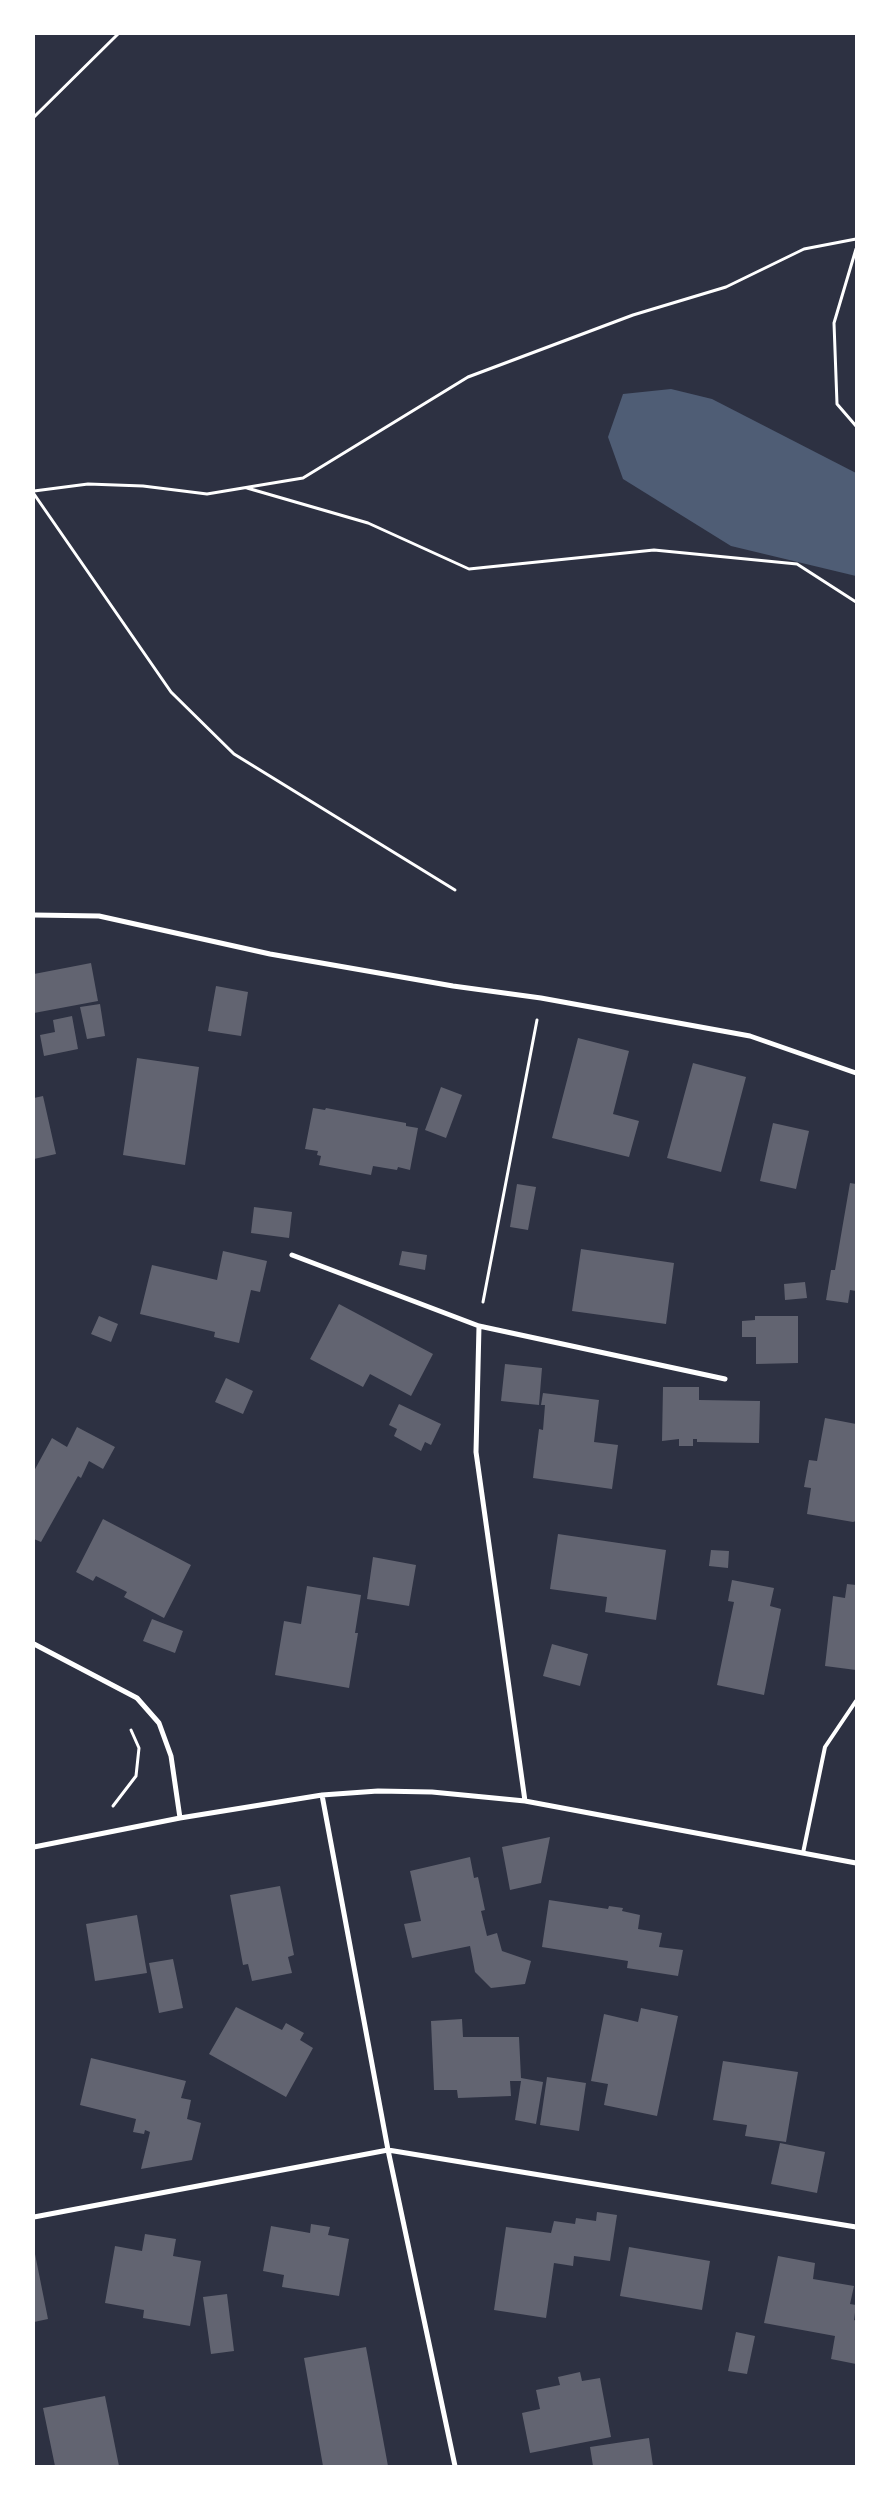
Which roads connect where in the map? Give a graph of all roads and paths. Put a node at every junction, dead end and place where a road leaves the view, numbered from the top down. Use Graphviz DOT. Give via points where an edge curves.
graph roads {
  1 [pos="118,34"];
  2 [pos="34,117"];
  3 [pos="856,239"];
  4 [pos="856,249"];
  5 [pos="856,426"];
  6 [pos="246,488"];
  7 [pos="34,492"];
  8 [pos="856,602"];
  9 [pos="455,890"];
  10 [pos="34,915"];
  11 [pos="541,998"];
  12 [pos="856,1073"];
  13 [pos="292,1255"];
  14 [pos="479,1326"];
  15 [pos="725,1379"];
  16 [pos="34,1644"];
  17 [pos="856,1701"];
  18 [pos="129,1724"];
  19 [pos="322,1796"];
  20 [pos="525,1801"];
  21 [pos="108,1812"];
  22 [pos="180,1818"];
  23 [pos="34,1846"];
  24 [pos="803,1853"];
  25 [pos="856,1862"];
  26 [pos="388,2150"];
  27 [pos="34,2217"];
  28 [pos="856,2227"];
  29 [pos="455,2466"];
  1 -- 2 [label="path"];
  3 -- 6 [label="path" via="804,249 726,286 633,315 468,377 303,478"];
  4 -- 5 [label="path" via="834,324 838,404"];
  6 -- 7 [label="path" via="207,494 143,486 88,484"];
  6 -- 8 [label="path" via="368,523 469,569 654,550 797,564"];
  7 -- 9 [label="path" via="171,692 234,754"];
  10 -- 11 [label="street" via="99,916 270,954"];
  11 -- 12 [label="street" via="750,1036"];
  11 -- 14 [label="path"];
  13 -- 14 [label="street"];
  14 -- 15 [label="street"];
  14 -- 20 [label="street" via="476,1452"];
  16 -- 22 [label="street" via="137,1698 159,1722 171,1756"];
  17 -- 24 [label="lane" via="825,1747"];
  18 -- 21 [label="path" via="139,1748 136,1776"];
  19 -- 20 [label="street" via="378,1791 432,1792"];
  19 -- 22 [label="street"];
  19 -- 26 [label="street"];
  20 -- 24 [label="street"];
  22 -- 23 [label="street"];
  24 -- 25 [label="street"];
  26 -- 27 [label="street"];
  26 -- 28 [label="street"];
  26 -- 29 [label="street"];
}
